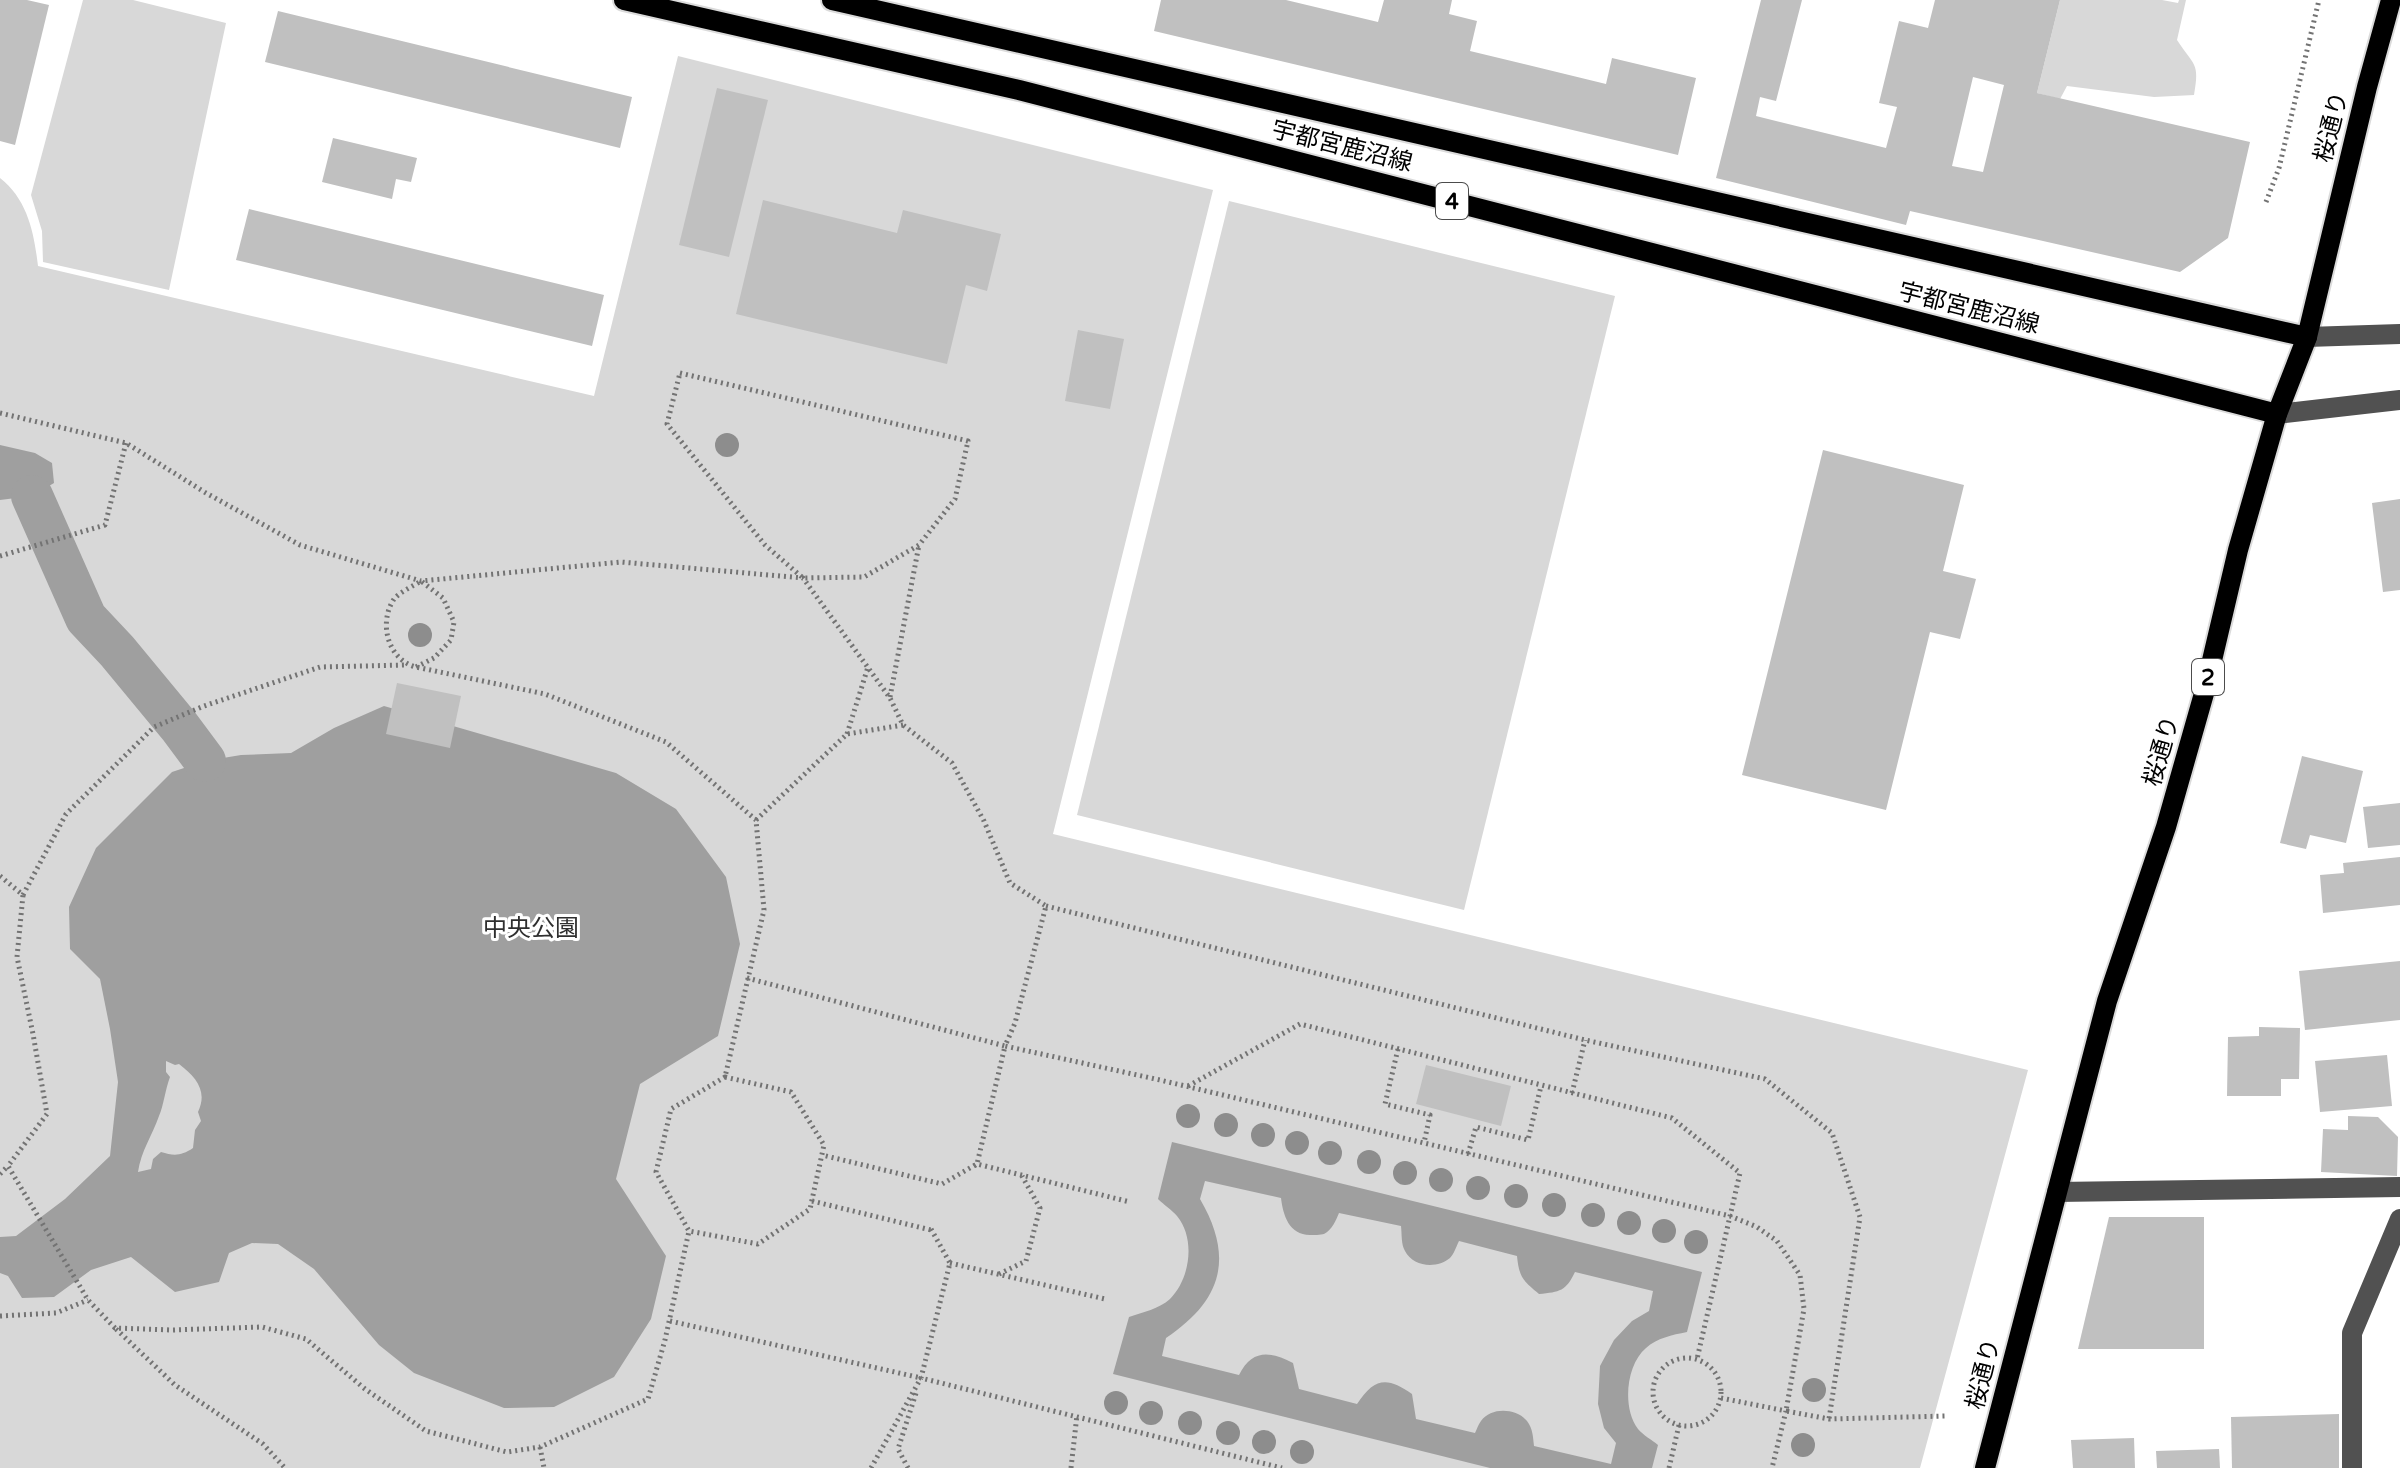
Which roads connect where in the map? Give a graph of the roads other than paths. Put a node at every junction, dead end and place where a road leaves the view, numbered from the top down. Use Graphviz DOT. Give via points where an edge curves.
graph roads {
  1 [pos="624,0"];
  2 [pos="832,0"];
  3 [pos="2391,0"];
  4 [pos="2400,334"];
  5 [pos="2307,337"];
  6 [pos="2400,400"];
  7 [pos="2277,414"];
  8 [pos="2400,1187"];
  9 [pos="2057,1192"];
  10 [pos="2400,1219"];
  11 [pos="1985,1468"];
  12 [pos="2352,1468"];
  1 -- 7 [label="main road, 宇都宮鹿沼線 / 4" via="1019,90"];
  2 -- 5 [label="main road, 宇都宮鹿沼線"];
  3 -- 5 [label="main road, 桜通り / 2"];
  4 -- 5 [label="street"];
  5 -- 7 [label="main road, 桜通り / 2"];
  6 -- 7 [label="street"];
  7 -- 9 [label="main road, 桜通り / 2" via="2205,690 2107,1001"];
  8 -- 9 [label="street"];
  9 -- 11 [label="main road, 桜通り / 2"];
  10 -- 12 [label="street" via="2352,1333"];
}
